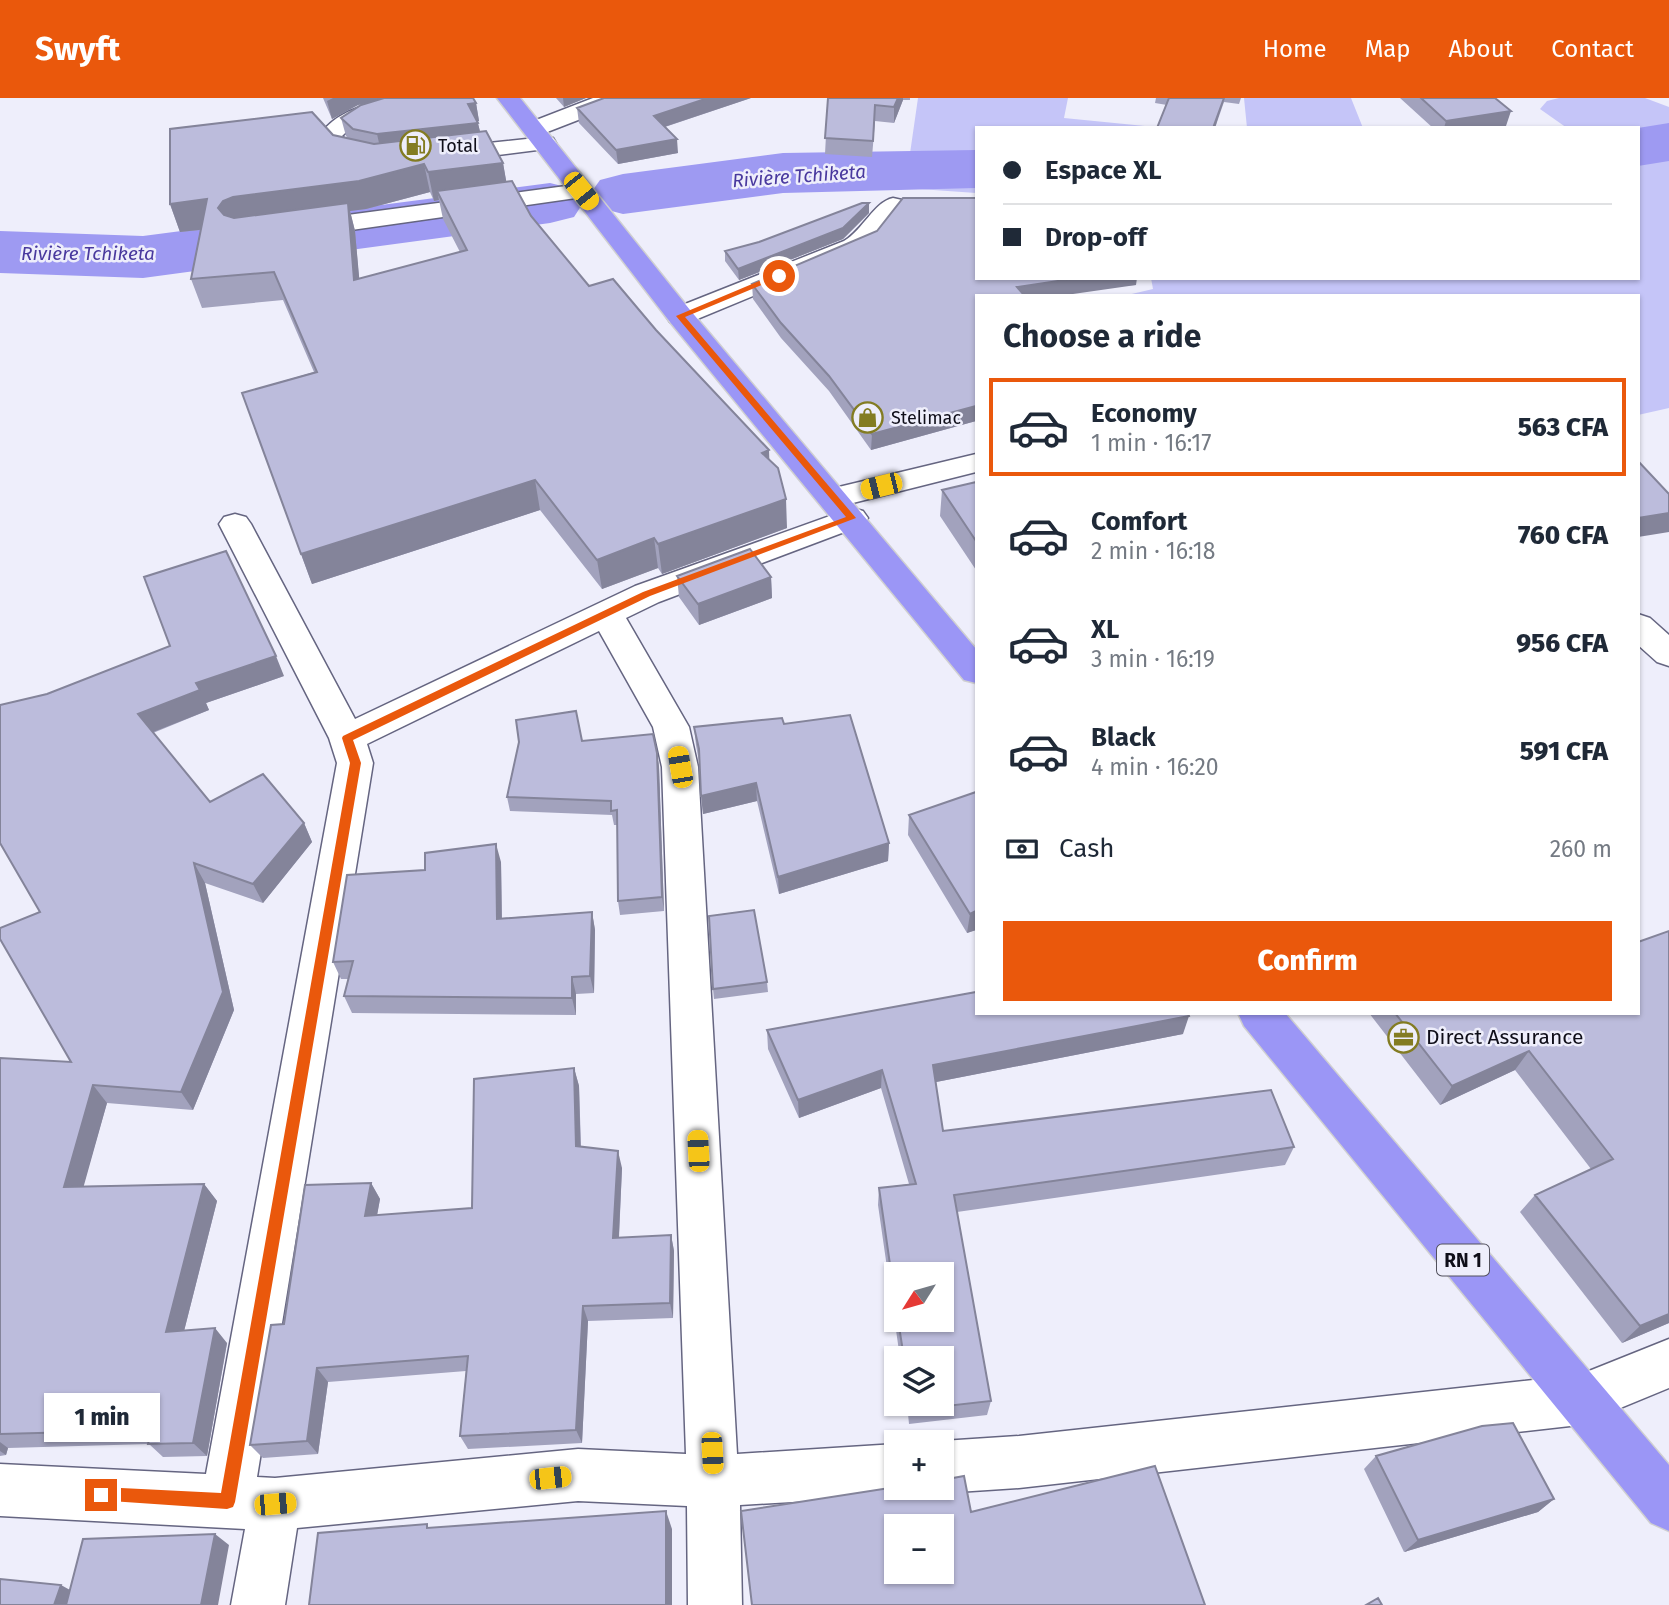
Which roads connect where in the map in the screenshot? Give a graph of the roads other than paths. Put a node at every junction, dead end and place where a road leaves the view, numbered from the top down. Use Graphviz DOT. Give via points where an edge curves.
graph roads {
  1 [pos="448,98"];
  2 [pos="508,98"];
  3 [pos="614,98"];
  4 [pos="539,136"];
  5 [pos="436,156"];
  6 [pos="381,162"];
  7 [pos="581,191"];
  8 [pos="892,205"];
  9 [pos="284,231"];
  10 [pos="680,316"];
  11 [pos="975,463"];
  12 [pos="842,508"];
  13 [pos="235,524"];
  14 [pos="606,613"];
  15 [pos="1669,614"];
  16 [pos="1640,625"];
  17 [pos="1640,628"];
  18 [pos="1669,654"];
  19 [pos="975,670"];
  20 [pos="347,738"];
  21 [pos="1261,1015"];
  22 [pos="1669,1363"];
  23 [pos="1579,1399"];
  24 [pos="954,1466"];
  25 [pos="884,1471"];
  26 [pos="713,1480"];
  27 [pos="0,1490"];
  28 [pos="251,1503"];
  29 [pos="1669,1505"];
  30 [pos="258,1605"];
  31 [pos="715,1605"];
  1 -- 6 [label="lane" via="379,109 345,120 330,136 349,155"];
  2 -- 4 [label="highway"];
  3 -- 4 [label="street"];
  4 -- 5 [label="lane"];
  4 -- 7 [label="highway"];
  7 -- 9 [label="street"];
  7 -- 10 [label="highway"];
  8 -- 10 [label="street" via="866,239 853,246"];
  10 -- 12 [label="highway"];
  11 -- 12 [label="street"];
  12 -- 14 [label="street"];
  12 -- 19 [label="highway"];
  13 -- 20 [label="street"];
  14 -- 20 [label="street"];
  14 -- 26 [label="street" via="671,727 680,767"];
  15 -- 16 [label="street"];
  17 -- 18 [label="street"];
  20 -- 28 [label="street" via="355,763"];
  21 -- 23 [label="highway, RN 1"];
  22 -- 23 [label="street"];
  23 -- 24 [label="street"];
  23 -- 29 [label="highway, RN 1"];
  25 -- 26 [label="street"];
  26 -- 28 [label="street" via="578,1475"];
  26 -- 31 [label="street"];
  27 -- 28 [label="street"];
  28 -- 30 [label="street"];
}
